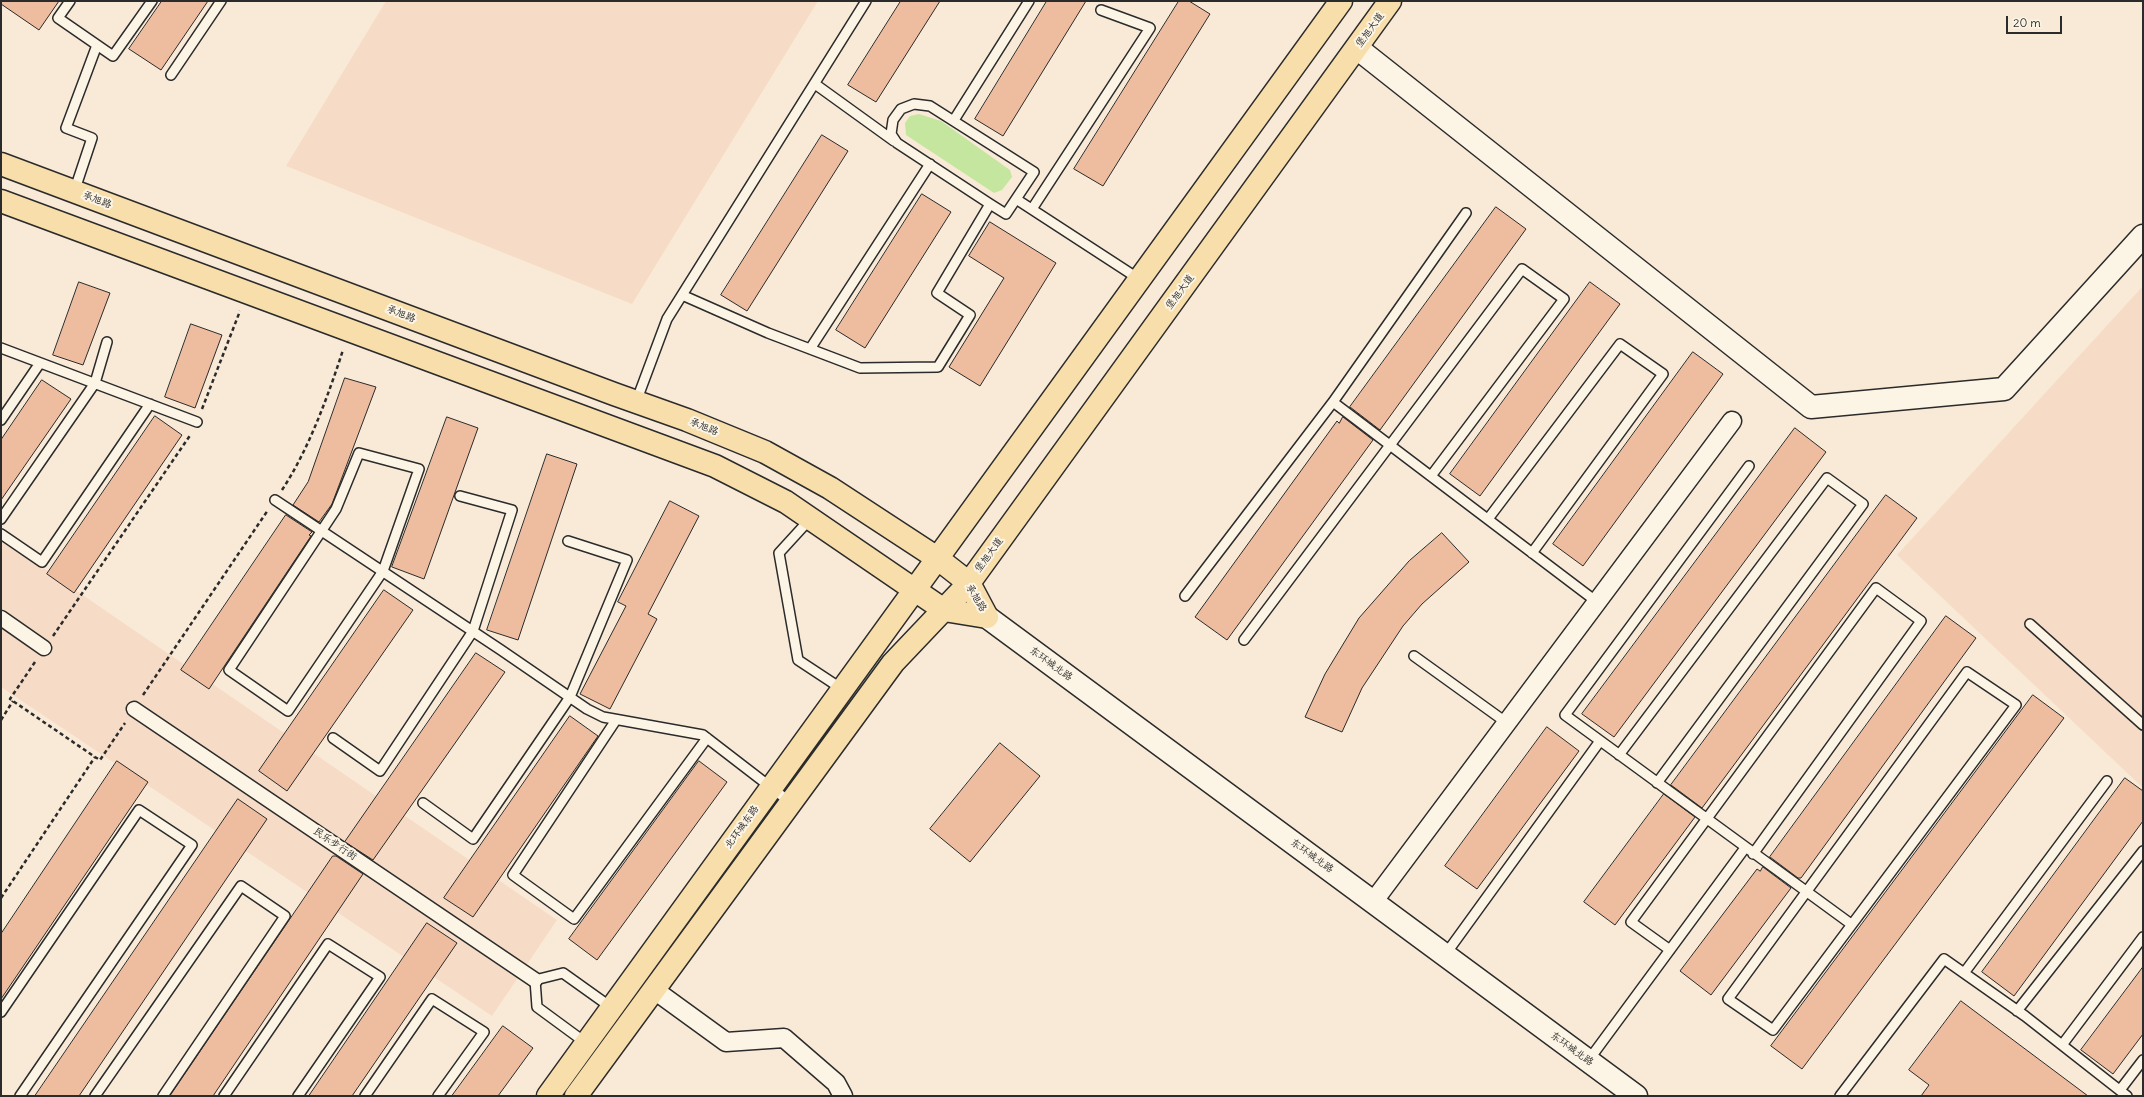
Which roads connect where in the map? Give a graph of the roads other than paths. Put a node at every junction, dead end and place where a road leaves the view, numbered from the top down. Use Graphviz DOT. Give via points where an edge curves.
graph roads {
  1 [pos="70,1"];
  2 [pos="152,1"];
  3 [pos="221,1"];
  4 [pos="866,1"];
  5 [pos="1029,1"];
  6 [pos="1341,1"];
  7 [pos="1390,1"];
  8 [pos="1102,10"];
  9 [pos="97,45"];
  10 [pos="1357,48"];
  11 [pos="171,75"];
  12 [pos="815,84"];
  13 [pos="954,120"];
  14 [pos="897,143"];
  15 [pos="1,164"];
  16 [pos="930,164"];
  17 [pos="74,192"];
  18 [pos="1016,199"];
  19 [pos="1,201"];
  20 [pos="990,204"];
  21 [pos="1032,209"];
  22 [pos="1466,213"];
  23 [pos="2143,236"];
  24 [pos="1140,279"];
  25 [pos="682,295"];
  26 [pos="107,342"];
  27 [pos="1,348"];
  28 [pos="810,349"];
  29 [pos="40,362"];
  30 [pos="95,383"];
  31 [pos="636,402"];
  32 [pos="1333,402"];
  33 [pos="150,404"];
  34 [pos="1,420"];
  35 [pos="1732,421"];
  36 [pos="197,422"];
  37 [pos="1390,445"];
  38 [pos="1749,466"];
  39 [pos="1431,476"];
  40 [pos="460,496"];
  41 [pos="275,500"];
  42 [pos="811,518"];
  43 [pos="1,519"];
  44 [pos="1488,519"];
  45 [pos="322,531"];
  46 [pos="1,534"];
  47 [pos="568,541"];
  48 [pos="1532,553"];
  49 [pos="937,558"];
  50 [pos="383,571"];
  51 [pos="969,583"];
  52 [pos="914,589"];
  53 [pos="1185,596"];
  54 [pos="1597,602"];
  55 [pos="944,610"];
  56 [pos="987,617"];
  57 [pos="1,618"];
  58 [pos="2030,624"];
  59 [pos="473,631"];
  60 [pos="1244,640"];
  61 [pos="44,648"];
  62 [pos="1414,656"];
  63 [pos="842,689"];
  64 [pos="570,697"];
  65 [pos="134,709"];
  66 [pos="616,720"];
  67 [pos="1507,723"];
  68 [pos="2143,725"];
  69 [pos="333,738"];
  70 [pos="707,738"];
  71 [pos="1600,741"];
  72 [pos="1619,756"];
  73 [pos="2108,781"];
  74 [pos="1657,783"];
  75 [pos="771,788"];
  76 [pos="790,802"];
  77 [pos="423,803"];
  78 [pos="1706,819"];
  79 [pos="1749,851"];
  80 [pos="2143,851"];
  81 [pos="1807,892"];
  82 [pos="1373,902"];
  83 [pos="1851,924"];
  84 [pos="2143,937"];
  85 [pos="1670,950"];
  86 [pos="1445,955"];
  87 [pos="1964,973"];
  88 [pos="535,980"];
  89 [pos="653,989"];
  90 [pos="612,1008"];
  91 [pos="2017,1011"];
  92 [pos="1,1012"];
  93 [pos="586,1043"];
  94 [pos="2062,1045"];
  95 [pos="2143,1060"];
  96 [pos="1588,1061"];
  97 [pos="2124,1093"];
  98 [pos="20,1096"];
  99 [pos="95,1096"];
  100 [pos="163,1096"];
  101 [pos="224,1096"];
  102 [pos="298,1096"];
  103 [pos="365,1096"];
  104 [pos="438,1096"];
  105 [pos="548,1096"];
  106 [pos="576,1096"];
  107 [pos="844,1096"];
  108 [pos="1636,1096"];
  109 [pos="1840,1096"];
  1 -- 9 [label="lane" via="58,18"];
  2 -- 9 [label="lane" via="113,56"];
  3 -- 11 [label="lane"];
  4 -- 12 [label="lane"];
  5 -- 13 [label="lane"];
  6 -- 24 [label="main road"];
  7 -- 10 [label="main road, 堡旭大道"];
  8 -- 21 [label="lane" via="1150,28"];
  9 -- 17 [label="lane" via="66,128 92,138"];
  10 -- 23 [label="street" via="1811,407 2004,388"];
  10 -- 51 [label="main road, 堡旭大道"];
  12 -- 14 [label="lane"];
  12 -- 25 [label="lane"];
  13 -- 14 [label="lane" via="930,106 914,104 901,109 893,120 891,134"];
  13 -- 18 [label="lane" via="1034,172"];
  14 -- 16 [label="lane"];
  15 -- 17 [label="main road, 承旭路"];
  16 -- 20 [label="lane"];
  16 -- 28 [label="lane"];
  17 -- 31 [label="main road, 承旭路"];
  18 -- 20 [label="lane" via="1006,214"];
  18 -- 21 [label="lane"];
  19 -- 42 [label="main road, 承旭路" via="714,466 756,485"];
  20 -- 28 [label="lane" via="937,293 970,315 938,367 860,368"];
  21 -- 24 [label="lane"];
  22 -- 32 [label="lane"];
  24 -- 49 [label="main road"];
  25 -- 28 [label="lane"];
  25 -- 31 [label="lane" via="667,319"];
  26 -- 30 [label="lane"];
  27 -- 29 [label="lane"];
  29 -- 30 [label="lane"];
  29 -- 34 [label="lane"];
  30 -- 33 [label="lane"];
  30 -- 43 [label="lane"];
  31 -- 49 [label="main road, 承旭路" via="765,452 830,488"];
  32 -- 37 [label="lane"];
  32 -- 53 [label="lane"];
  33 -- 36 [label="lane"];
  33 -- 46 [label="lane" via="42,562"];
  35 -- 54 [label="street"];
  37 -- 39 [label="lane"];
  37 -- 39 [label="lane" via="1522,269 1564,299"];
  37 -- 60 [label="lane"];
  38 -- 71 [label="lane" via="1565,715"];
  39 -- 44 [label="lane"];
  40 -- 59 [label="lane" via="512,510"];
  41 -- 45 [label="lane"];
  42 -- 52 [label="main road, 承旭路"];
  42 -- 63 [label="lane" via="780,553 798,660"];
  44 -- 48 [label="lane"];
  44 -- 48 [label="lane" via="1620,344 1663,374"];
  45 -- 50 [label="lane"];
  45 -- 50 [label="lane" via="336,509 359,453 420,469"];
  45 -- 50 [label="lane" via="229,670 288,711"];
  47 -- 64 [label="lane" via="627,560"];
  48 -- 54 [label="lane"];
  49 -- 51 [label="main road, 承旭路"];
  49 -- 52 [label="main road, 北环城东路"];
  50 -- 59 [label="lane"];
  51 -- 55 [label="main road"];
  51 -- 56 [label="main road, 承旭路"];
  52 -- 55 [label="main road, 承旭路"];
  52 -- 63 [label="main road, 北环城东路"];
  54 -- 67 [label="street"];
  55 -- 56 [label="main road, 承旭路"];
  55 -- 76 [label="main road" via="893,664"];
  56 -- 82 [label="street, 东环城北路"];
  57 -- 61 [label="street"];
  58 -- 68 [label="lane"];
  59 -- 64 [label="lane"];
  59 -- 69 [label="lane" via="380,771"];
  62 -- 67 [label="lane"];
  63 -- 75 [label="main road, 北环城东路"];
  64 -- 66 [label="lane" via="603,717"];
  64 -- 77 [label="lane" via="473,839"];
  65 -- 88 [label="street, 民乐步行街"];
  66 -- 70 [label="lane" via="691,731"];
  66 -- 70 [label="lane" via="513,875 574,919"];
  67 -- 82 [label="street"];
  70 -- 75 [label="lane"];
  71 -- 72 [label="lane"];
  71 -- 86 [label="lane"];
  72 -- 74 [label="lane"];
  72 -- 74 [label="lane" via="1827,478 1863,504"];
  73 -- 87 [label="lane"];
  74 -- 78 [label="lane"];
  75 -- 76 [label="lane"];
  75 -- 90 [label="main road, 北环城东路"];
  76 -- 89 [label="main road"];
  78 -- 79 [label="lane"];
  78 -- 79 [label="lane" via="1876,588 1921,621"];
  78 -- 85 [label="lane" via="1631,922"];
  79 -- 81 [label="lane"];
  79 -- 85 [label="lane"];
  80 -- 91 [label="lane"];
  81 -- 83 [label="lane"];
  81 -- 83 [label="lane" via="1728,999 1773,1030"];
  81 -- 83 [label="lane" via="1967,672 2016,705"];
  82 -- 86 [label="street, 东环城北路"];
  84 -- 94 [label="lane"];
  85 -- 96 [label="lane"];
  86 -- 96 [label="street, 东环城北路"];
  87 -- 91 [label="lane"];
  87 -- 109 [label="lane" via="1944,960"];
  88 -- 90 [label="lane" via="563,973"];
  88 -- 93 [label="lane" via="537,1007"];
  89 -- 106 [label="main road"];
  89 -- 107 [label="street" via="726,1042 784,1038 836,1083"];
  90 -- 93 [label="main road, 北环城东路"];
  91 -- 94 [label="lane"];
  92 -- 98 [label="lane" via="139,810 192,845"];
  93 -- 105 [label="main road, 北环城东路"];
  94 -- 97 [label="lane"];
  95 -- 97 [label="lane"];
  96 -- 108 [label="street, 东环城北路"];
  99 -- 100 [label="lane" via="241,886 285,916"];
  101 -- 102 [label="lane" via="328,944 380,977"];
  103 -- 104 [label="lane" via="432,999 484,1032"];
}
